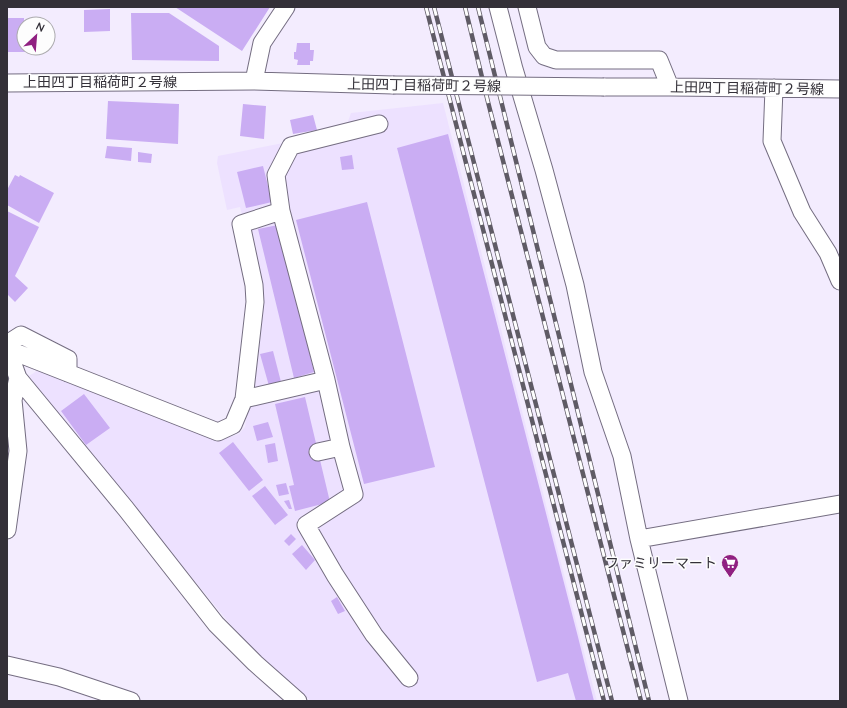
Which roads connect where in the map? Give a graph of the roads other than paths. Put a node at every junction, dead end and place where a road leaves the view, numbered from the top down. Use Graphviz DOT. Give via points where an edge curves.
graph roads {
  1 [pos="286,7"];
  2 [pos="498,7"];
  3 [pos="527,7"];
  4 [pos="254,81"];
  5 [pos="7,83"];
  6 [pos="670,86"];
  7 [pos="774,88"];
  8 [pos="840,89"];
  9 [pos="379,124"];
  10 [pos="282,211"];
  11 [pos="840,281"];
  12 [pos="7,344"];
  13 [pos="7,349"];
  14 [pos="7,358"];
  15 [pos="68,373"];
  16 [pos="18,378"];
  17 [pos="326,380"];
  18 [pos="244,399"];
  19 [pos="341,447"];
  20 [pos="318,452"];
  21 [pos="840,504"];
  22 [pos="7,530"];
  23 [pos="639,539"];
  24 [pos="7,664"];
  25 [pos="409,678"];
  26 [pos="131,701"];
  27 [pos="298,701"];
  28 [pos="679,701"];
  1 -- 4 [label="street" via="262,43"];
  2 -- 23 [label="street" via="575,285 593,372 622,456"];
  3 -- 6 [label="street" via="537,47 544,56 556,60 659,60"];
  4 -- 5 [label="street, 上田四丁目稲荷町２号線"];
  4 -- 6 [label="street, 上田四丁目稲荷町２号線, bridge" via="604,88"];
  6 -- 7 [label="street, 上田四丁目稲荷町２号線"];
  7 -- 8 [label="street, 上田四丁目稲荷町２号線"];
  7 -- 11 [label="street" via="772,141 802,212 828,253"];
  9 -- 10 [label="street" via="291,146 276,175"];
  10 -- 17 [label="street"];
  10 -- 18 [label="street" via="241,224 254,285 255,302"];
  12 -- 15 [label="street" via="21,335 68,359"];
  13 -- 15 [label="street"];
  14 -- 16 [label="street" via="13,364"];
  15 -- 18 [label="street" via="218,432 233,425"];
  16 -- 22 [label="street" via="13,400 18,451"];
  16 -- 27 [label="street" via="216,624"];
  17 -- 18 [label="street"];
  17 -- 19 [label="street"];
  19 -- 20 [label="street"];
  19 -- 25 [label="street" via="354,494 306,525 374,635"];
  21 -- 23 [label="street"];
  23 -- 28 [label="street"];
  24 -- 26 [label="street" via="59,677"];
}
